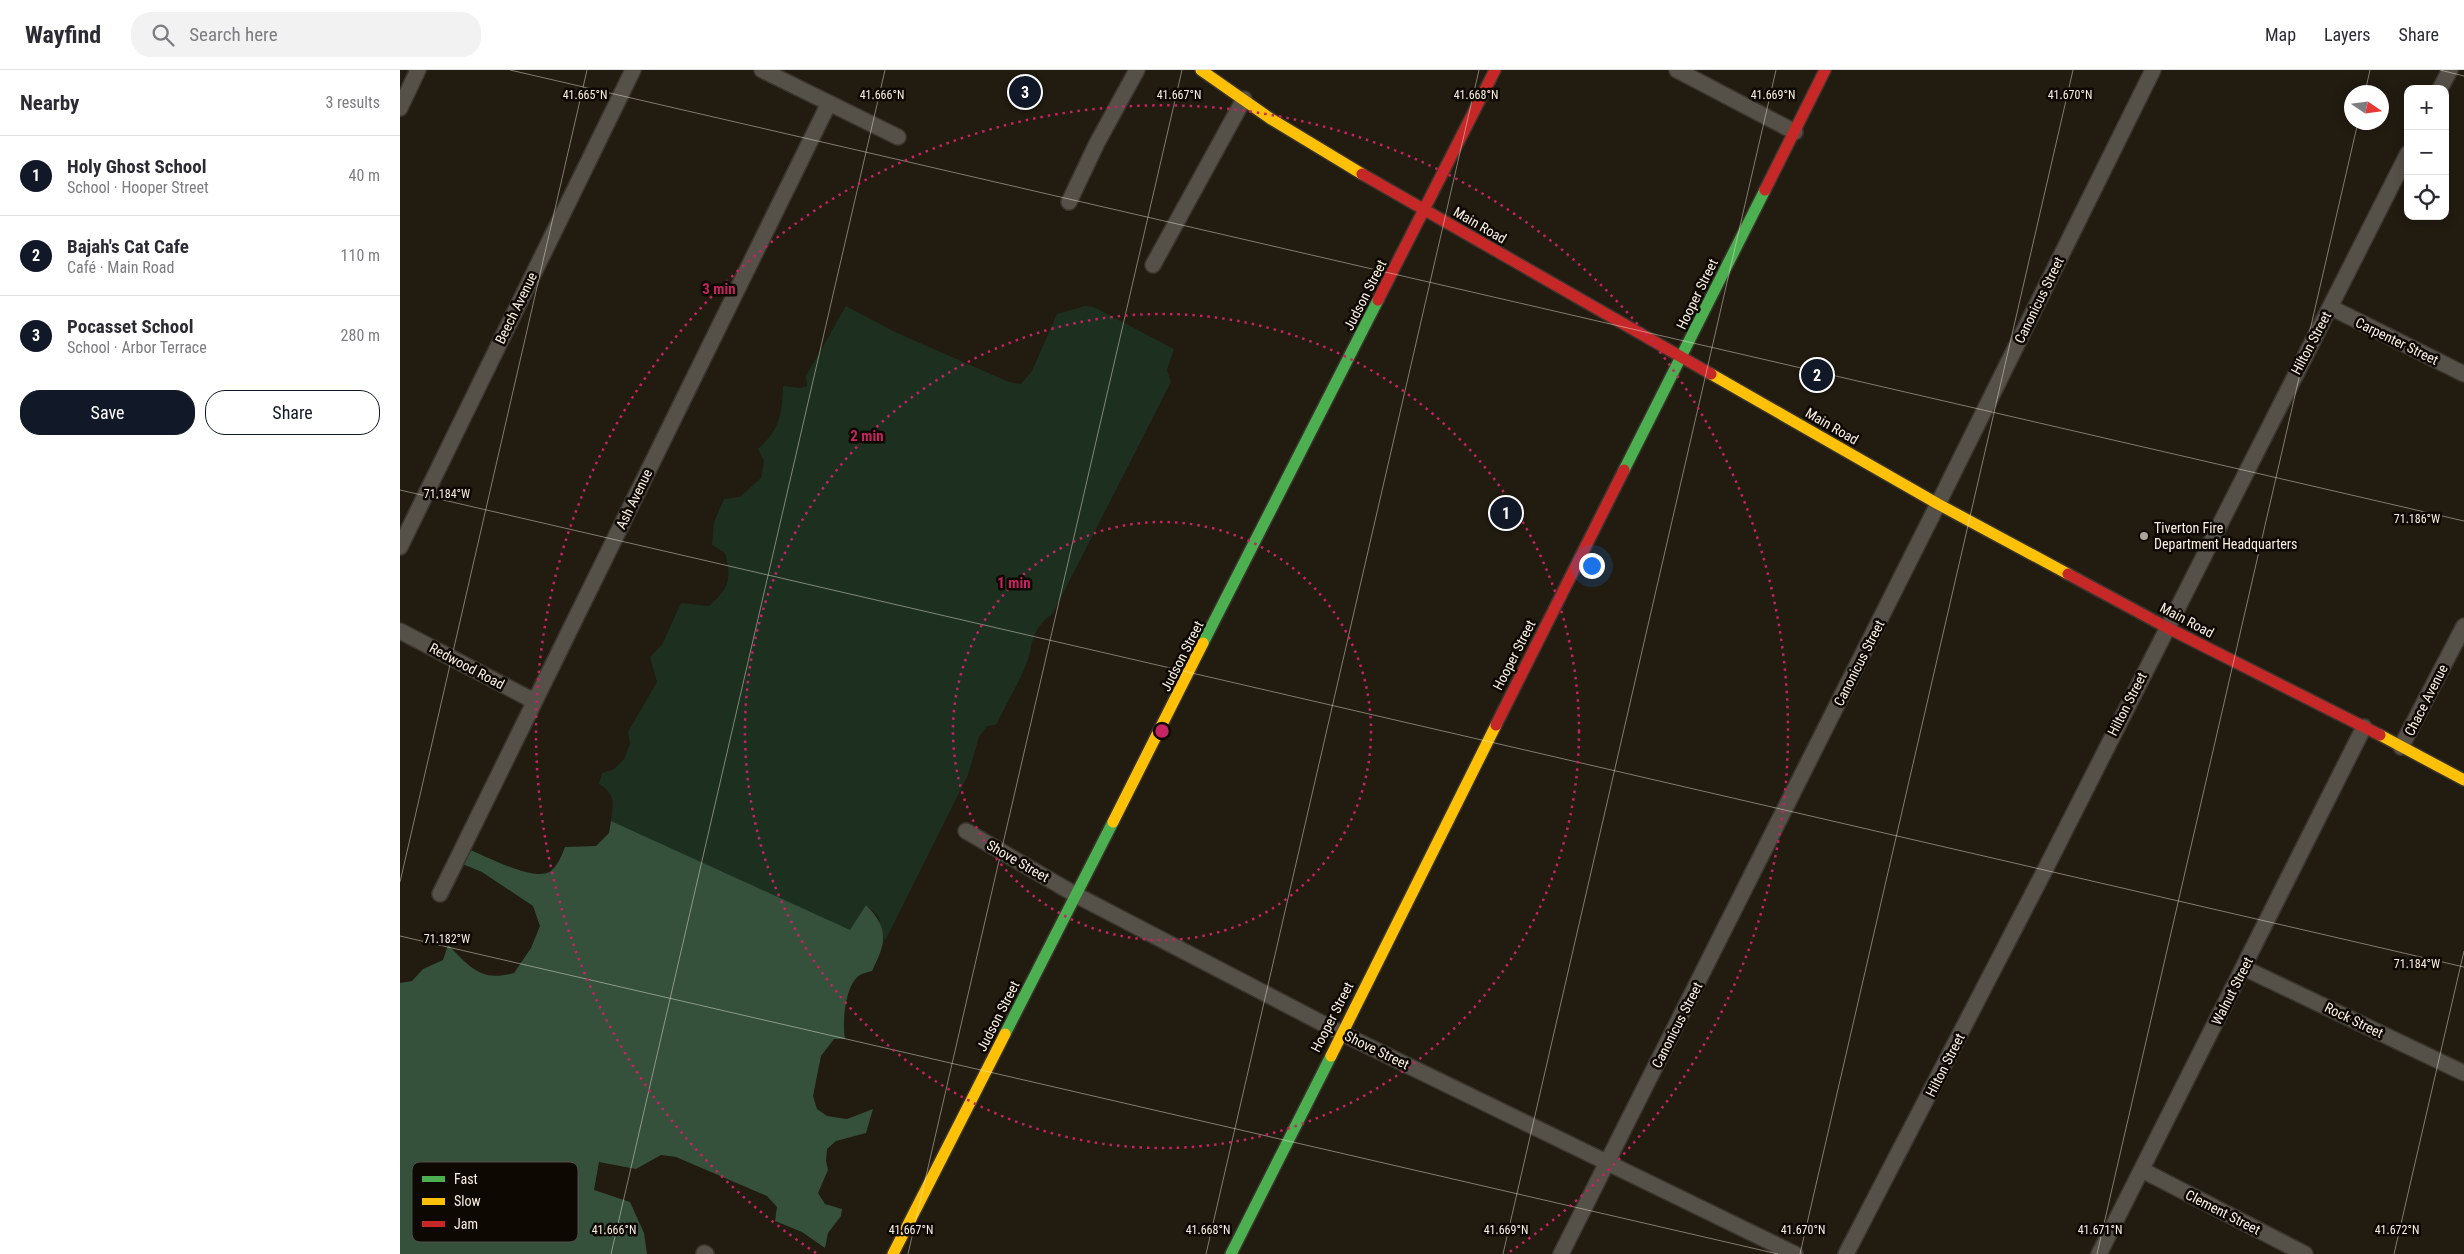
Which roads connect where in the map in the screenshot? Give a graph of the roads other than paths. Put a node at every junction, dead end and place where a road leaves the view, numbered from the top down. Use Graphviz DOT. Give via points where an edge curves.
graph roads {
  1 [pos="418,70"];
  2 [pos="633,70"];
  3 [pos="762,70"];
  4 [pos="1137,70"];
  5 [pos="1201,70"];
  6 [pos="1495,70"];
  7 [pos="1677,70"];
  8 [pos="1825,70"];
  9 [pos="2153,70"];
  10 [pos="2450,70"];
  11 [pos="2442,85"];
  12 [pos="1244,99"];
  13 [pos="829,103"];
  14 [pos="400,108"];
  15 [pos="1795,132"];
  16 [pos="898,137"];
  17 [pos="2404,161"];
  18 [pos="1069,202"];
  19 [pos="1425,211"];
  20 [pos="1153,265"];
  21 [pos="2330,307"];
  22 [pos="1682,358"];
  23 [pos="2464,374"];
  24 [pos="1938,504"];
  25 [pos="400,547"];
  26 [pos="2464,626"];
  27 [pos="2166,627"];
  28 [pos="400,631"];
  29 [pos="534,701"];
  30 [pos="2364,727"];
  31 [pos="2401,747"];
  32 [pos="2464,780"];
  33 [pos="966,832"];
  34 [pos="440,894"];
  35 [pos="1076,895"];
  36 [pos="2244,968"];
  37 [pos="1341,1033"];
  38 [pos="2464,1073"];
  39 [pos="1608,1161"];
  40 [pos="2142,1170"];
  41 [pos="893,1254"];
  42 [pos="1230,1254"];
  43 [pos="1561,1254"];
  44 [pos="1795,1254"];
  45 [pos="1846,1254"];
  46 [pos="2099,1254"];
  47 [pos="2305,1254"];
  1 -- 14 [label="street"];
  2 -- 25 [label="street, Beech Avenue"];
  3 -- 13 [label="street"];
  4 -- 18 [label="street"];
  5 -- 12 [label="street, Main Road"];
  6 -- 19 [label="street, Judson Street"];
  7 -- 15 [label="street"];
  8 -- 15 [label="street, Hooper Street"];
  9 -- 24 [label="street, Canonicus Street"];
  10 -- 11 [label="street"];
  12 -- 19 [label="street, Main Road" via="1337,160"];
  12 -- 20 [label="street"];
  13 -- 16 [label="street"];
  13 -- 29 [label="street, Ash Avenue"];
  15 -- 22 [label="street, Hooper Street"];
  17 -- 21 [label="street, Hilton Street"];
  19 -- 22 [label="street, Main Road"];
  19 -- 35 [label="street, Judson Street"];
  21 -- 23 [label="street, Carpenter Street"];
  21 -- 27 [label="street, Hilton Street"];
  22 -- 24 [label="street, Main Road"];
  22 -- 37 [label="street, Hooper Street"];
  24 -- 27 [label="street, Main Road"];
  24 -- 39 [label="street, Canonicus Street"];
  26 -- 31 [label="street, Chace Avenue"];
  27 -- 30 [label="street, Main Road"];
  27 -- 45 [label="street, Hilton Street" via="2034,892"];
  28 -- 29 [label="street, Redwood Road"];
  29 -- 34 [label="street, Ash Avenue"];
  30 -- 31 [label="street, Main Road"];
  30 -- 36 [label="street, Walnut Street"];
  31 -- 32 [label="street, Main Road"];
  33 -- 35 [label="street, Shove Street"];
  35 -- 37 [label="street, Shove Street"];
  35 -- 41 [label="street, Judson Street"];
  36 -- 38 [label="street, Rock Street"];
  36 -- 40 [label="street, Walnut Street"];
  37 -- 39 [label="street, Shove Street"];
  37 -- 42 [label="street, Hooper Street"];
  39 -- 43 [label="street, Canonicus Street"];
  39 -- 44 [label="street, Shove Street"];
  40 -- 46 [label="street, Walnut Street"];
  40 -- 47 [label="street, Clement Street"];
}
